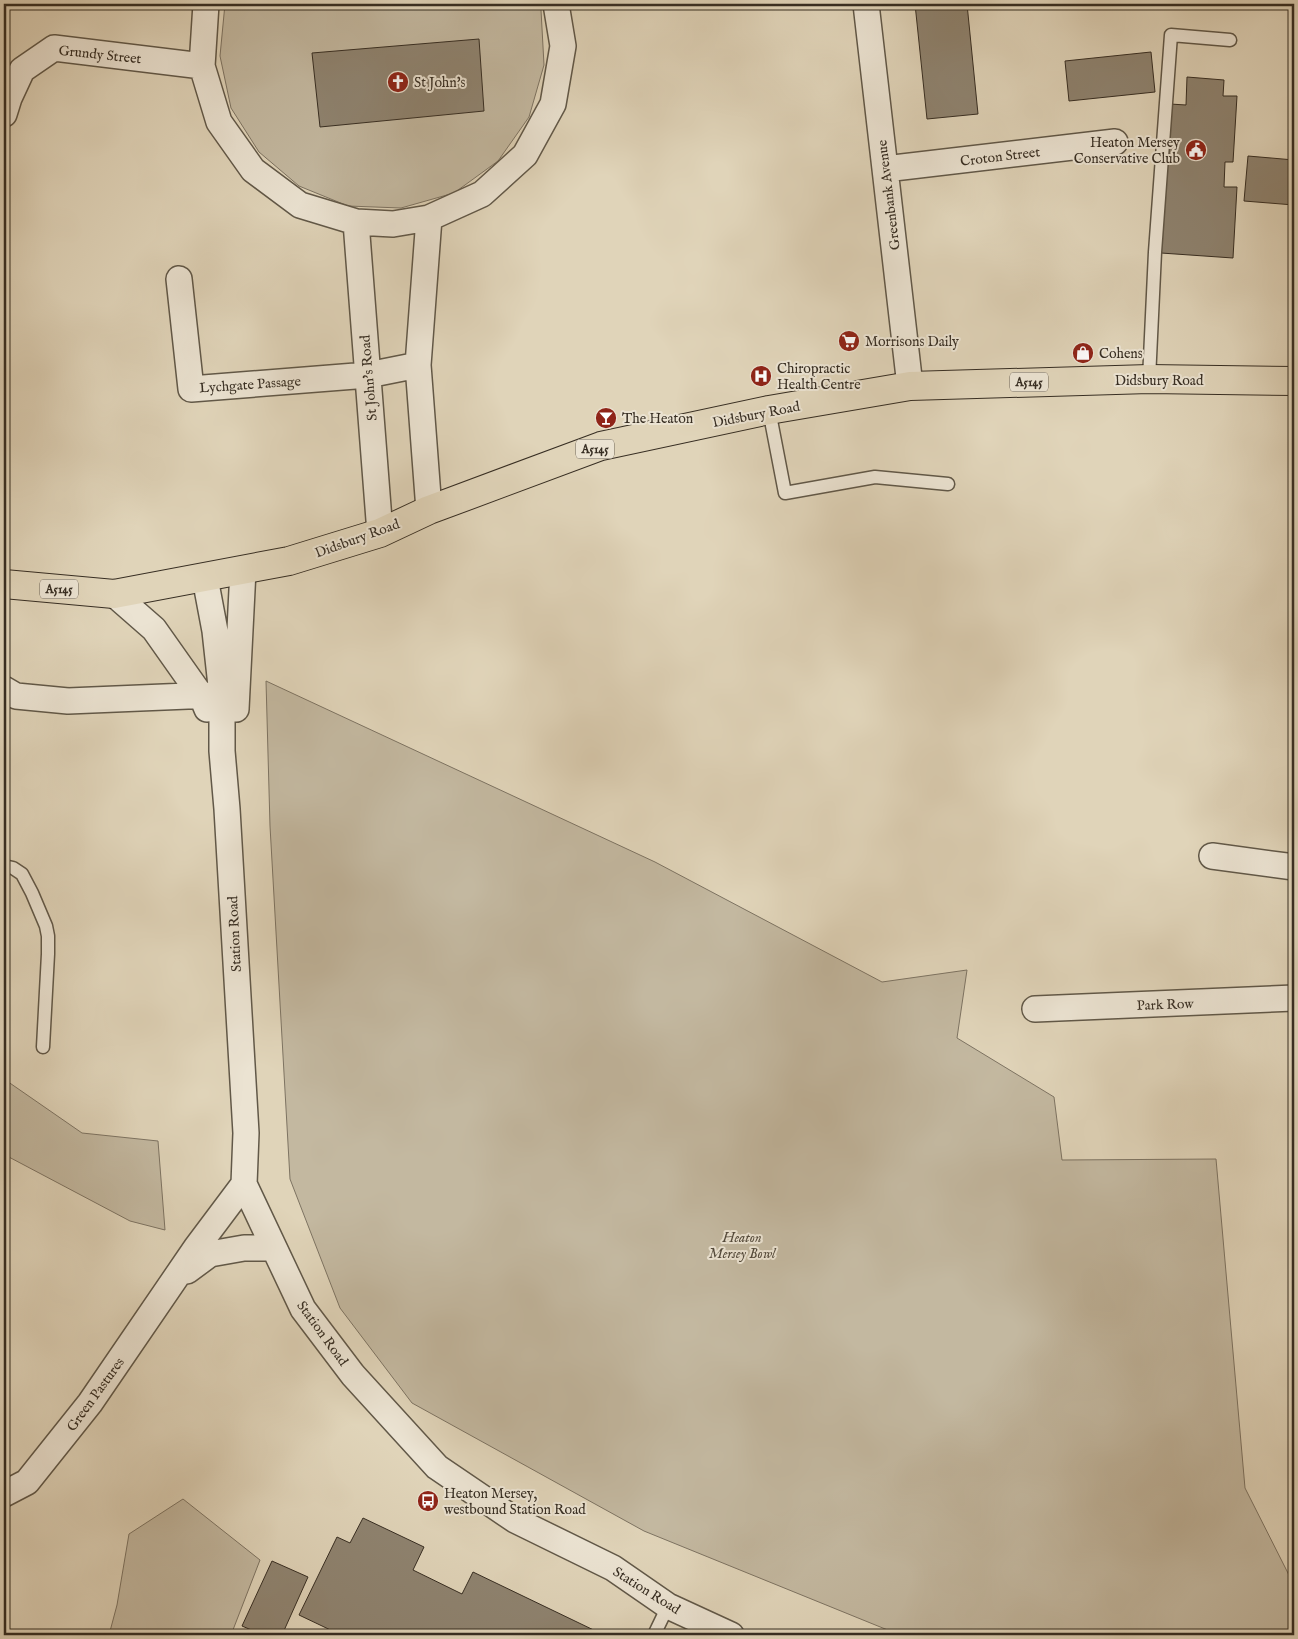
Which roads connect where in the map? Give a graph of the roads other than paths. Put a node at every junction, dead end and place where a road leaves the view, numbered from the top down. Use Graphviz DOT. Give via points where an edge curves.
graph roads {
  1 [pos="206,4"];
  2 [pos="556,4"];
  3 [pos="866,4"];
  4 [pos="1230,40"];
  5 [pos="202,66"];
  6 [pos="4,114"];
  7 [pos="1115,142"];
  8 [pos="885,169"];
  9 [pos="429,218"];
  10 [pos="356,222"];
  11 [pos="179,279"];
  12 [pos="418,365"];
  13 [pos="368,375"];
  14 [pos="1149,379"];
  15 [pos="1294,381"];
  16 [pos="910,386"];
  17 [pos="768,410"];
  18 [pos="948,484"];
  19 [pos="429,510"];
  20 [pos="380,533"];
  21 [pos="243,570"];
  22 [pos="205,578"];
  23 [pos="4,584"];
  24 [pos="114,594"];
  25 [pos="4,689"];
  26 [pos="220,695"];
  27 [pos="227,809"];
  28 [pos="1212,856"];
  29 [pos="4,866"];
  30 [pos="1294,867"];
  31 [pos="1294,998"];
  32 [pos="1035,1009"];
  33 [pos="43,1047"];
  34 [pos="244,1184"];
  35 [pos="274,1248"];
  36 [pos="173,1282"];
  37 [pos="4,1494"];
  38 [pos="668,1606"];
  39 [pos="654,1635"];
  40 [pos="731,1635"];
  1 -- 5 [label="street"];
  2 -- 9 [label="street" via="563,46 553,104 525,155 482,194"];
  3 -- 8 [label="street, Greenbank Avenue"];
  4 -- 14 [label="lane" via="1171,36"];
  5 -- 6 [label="street, Grundy Street" via="54,48 22,70"];
  5 -- 10 [label="street" via="219,122 253,170 300,204"];
  7 -- 8 [label="street, Croton Street"];
  8 -- 16 [label="street, Greenbank Avenue"];
  9 -- 10 [label="street" via="393,224"];
  9 -- 12 [label="street"];
  10 -- 13 [label="street, St John's Road"];
  11 -- 13 [label="street, Lychgate Passage" via="191,389"];
  12 -- 13 [label="street, Lychgate Passage"];
  12 -- 19 [label="street"];
  13 -- 20 [label="street, St John's Road"];
  14 -- 15 [label="main road, Didsbury Road / A5145"];
  14 -- 16 [label="main road, Didsbury Road / A5145"];
  16 -- 17 [label="main road, Didsbury Road / A5145"];
  17 -- 18 [label="lane" via="785,493 875,478"];
  17 -- 19 [label="main road, Didsbury Road / A5145" via="601,446"];
  19 -- 20 [label="main road, Didsbury Road / A5145"];
  20 -- 21 [label="main road, Didsbury Road / A5145" via="292,561"];
  21 -- 22 [label="main road, Didsbury Road / A5145"];
  21 -- 26 [label="street, Station Road"];
  22 -- 24 [label="main road, Didsbury Road / A5145"];
  22 -- 26 [label="street, Station Road" via="215,631"];
  23 -- 24 [label="main road, Didsbury Road / A5145"];
  24 -- 26 [label="street"];
  25 -- 26 [label="street" via="16,696 68,702"];
  26 -- 27 [label="street, Station Road"];
  26 -- 27 [label="street, Station Road"];
  27 -- 34 [label="street, Station Road" via="246,1132"];
  28 -- 30 [label="street"];
  29 -- 33 [label="lane" via="22,874 47,931"];
  31 -- 32 [label="street, Park Row"];
  34 -- 35 [label="street, Station Road"];
  34 -- 36 [label="street, Green Pastures"];
  35 -- 36 [label="street, Green Pastures" via="244,1248 210,1254"];
  35 -- 38 [label="street, Station Road" via="303,1309 353,1375 437,1467 515,1520 613,1568"];
  36 -- 37 [label="street, Green Pastures" via="90,1403 27,1482"];
  38 -- 39 [label="lane"];
  38 -- 40 [label="street, Station Road"];
}
